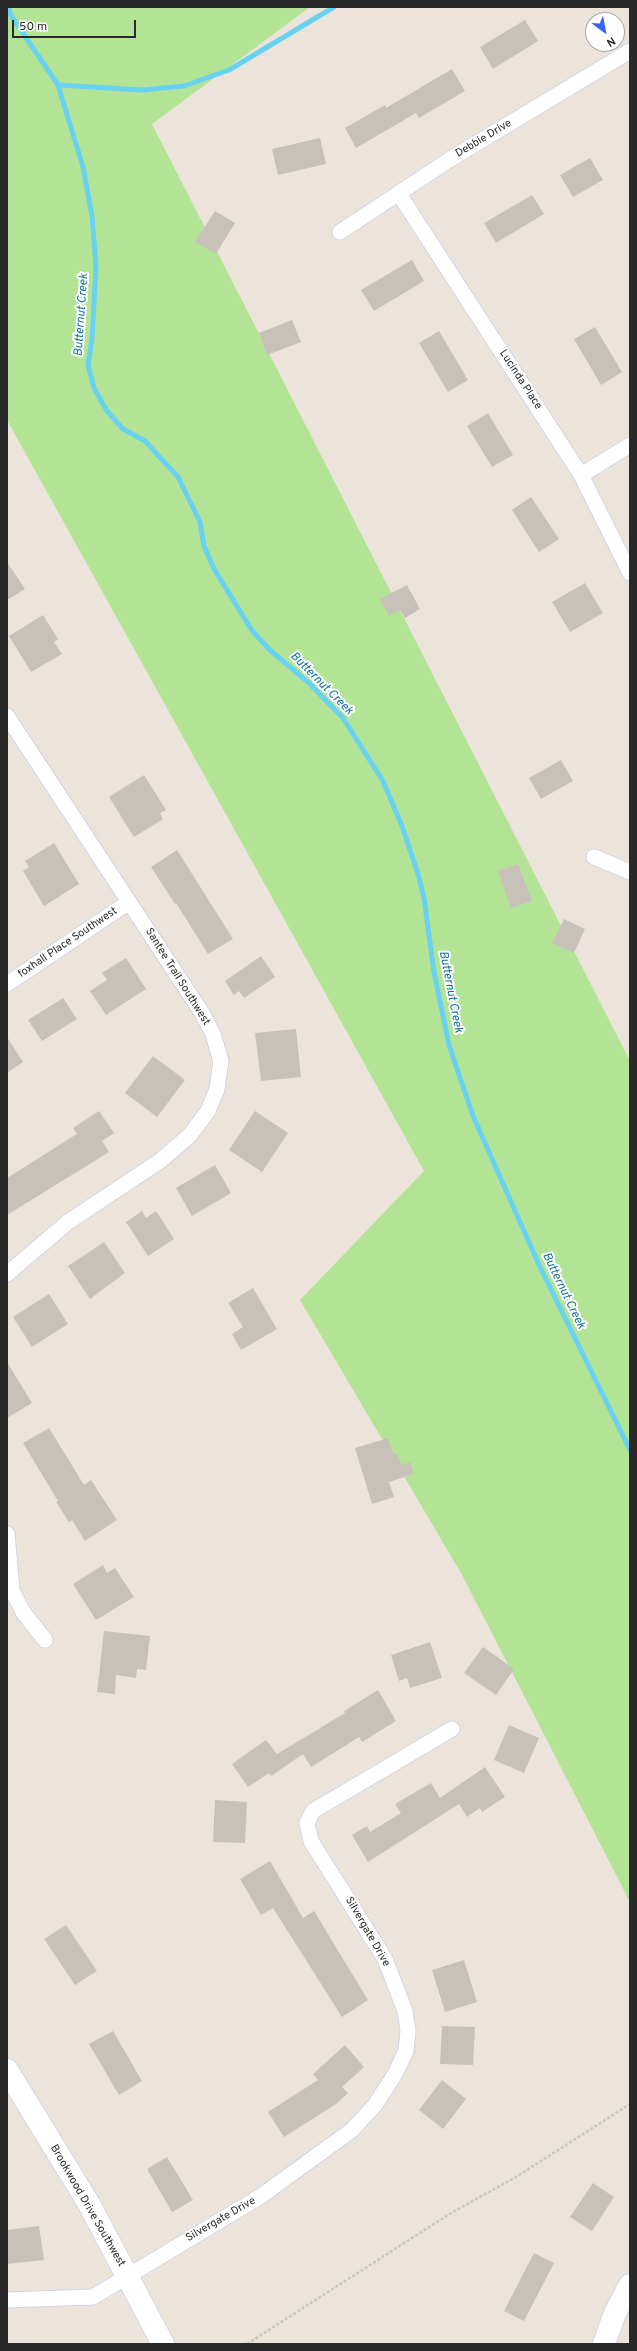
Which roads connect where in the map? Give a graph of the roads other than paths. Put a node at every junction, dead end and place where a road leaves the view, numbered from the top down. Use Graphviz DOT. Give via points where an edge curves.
graph roads {
  1 [pos="630,51"];
  2 [pos="399,194"];
  3 [pos="340,232"];
  4 [pos="630,445"];
  5 [pos="581,475"];
  6 [pos="630,573"];
  7 [pos="7,716"];
  8 [pos="594,857"];
  9 [pos="630,872"];
  10 [pos="129,902"];
  11 [pos="7,984"];
  12 [pos="7,1274"];
  13 [pos="7,1534"];
  14 [pos="46,1640"];
  15 [pos="452,1729"];
  16 [pos="7,2070"];
  17 [pos="127,2275"];
  18 [pos="630,2285"];
  19 [pos="7,2300"];
  20 [pos="163,2344"];
  21 [pos="604,2344"];
  1 -- 2 [label="street, Debbie Drive" via="449,160"];
  2 -- 3 [label="street, Debbie Drive"];
  2 -- 5 [label="street, Lucinda Place"];
  4 -- 5 [label="street"];
  5 -- 6 [label="street, Lucinda Place"];
  7 -- 10 [label="street, Santee Trail Southwest"];
  8 -- 9 [label="street"];
  10 -- 11 [label="street, foxhall Place Southwest"];
  10 -- 12 [label="street, Santee Trail Southwest" via="213,1034 221,1061 217,1089 208,1111 190,1135 160,1161 68,1222"];
  13 -- 14 [label="street" via="12,1590 23,1612"];
  15 -- 17 [label="street, Silvergate Drive" via="313,1811 307,1823 311,1841 385,1959 405,2011 408,2031 406,2051 396,2074 375,2105 352,2130 261,2196"];
  16 -- 17 [label="street, Brookwood Drive Southwest" via="89,2204"];
  17 -- 19 [label="street, Silvergate Drive" via="93,2297"];
  17 -- 20 [label="street, Brookwood Drive Southwest"];
  18 -- 21 [label="street" via="615,2313"];
}
